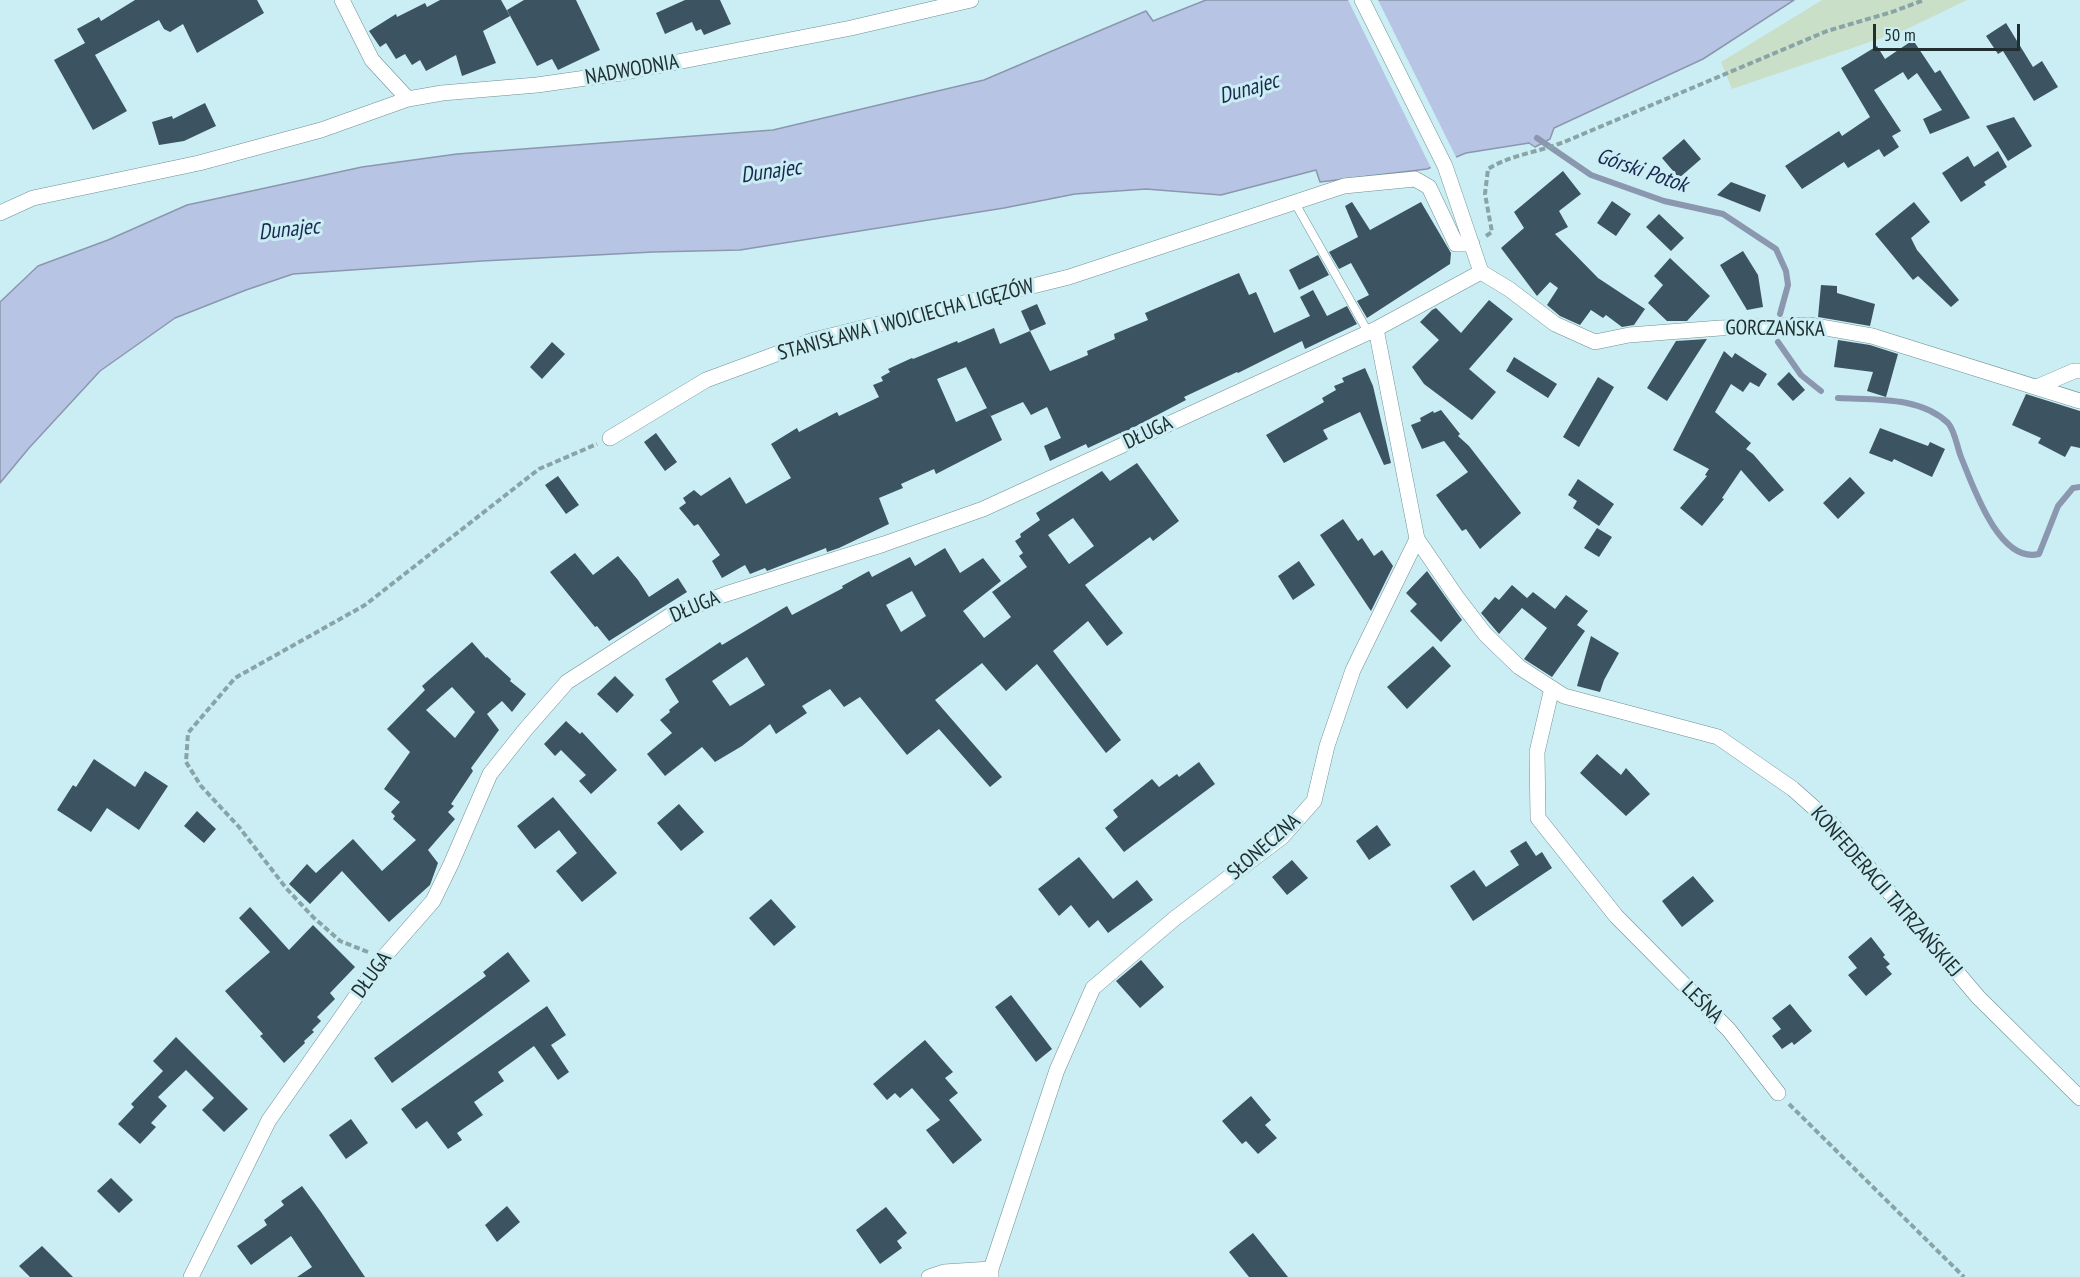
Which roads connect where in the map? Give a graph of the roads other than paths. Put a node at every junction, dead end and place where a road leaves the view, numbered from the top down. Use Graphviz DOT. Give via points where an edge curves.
graph roads {
  1 [pos="342,0"];
  2 [pos="971,0"];
  3 [pos="1362,0"];
  4 [pos="408,99"];
  5 [pos="1295,203"];
  6 [pos="0,213"];
  7 [pos="1472,244"];
  8 [pos="1482,272"];
  9 [pos="1372,330"];
  10 [pos="2080,371"];
  11 [pos="2037,387"];
  12 [pos="2080,401"];
  13 [pos="610,438"];
  14 [pos="1417,539"];
  15 [pos="1552,688"];
  16 [pos="1778,1093"];
  17 [pos="2080,1098"];
  18 [pos="991,1273"];
  19 [pos="191,1277"];
  20 [pos="929,1277"];
  1 -- 4 [label="street" via="372,60"];
  2 -- 4 [label="street, NADWODNIA" via="621,73"];
  3 -- 7 [label="street" via="1445,165"];
  4 -- 6 [label="street, NADWODNIA" via="321,130 199,163 33,198"];
  5 -- 7 [label="street, STANISŁAWA I WOJCIECHA LIGĘZÓW" via="1344,186 1415,179 1429,187 1456,244"];
  5 -- 9 [label="lane"];
  5 -- 13 [label="street, STANISŁAWA I WOJCIECHA LIGĘZÓW" via="1069,277 814,340 706,380"];
  7 -- 8 [label="street"];
  8 -- 9 [label="street, DŁUGA"];
  8 -- 11 [label="street, GORCZAŃSKA" via="1555,324 1595,342 1629,335 1809,325 1872,336"];
  9 -- 14 [label="street"];
  9 -- 19 [label="street, DŁUGA" via="983,509 671,615 567,682 490,774 433,901 383,958 269,1120"];
  10 -- 11 [label="street"];
  11 -- 12 [label="street, GORCZAŃSKA"];
  14 -- 15 [label="street, KONFEDERACJI TATRZAŃSKIEJ" via="1485,634 1519,667"];
  14 -- 18 [label="street, SŁONECZNA" via="1353,670 1327,746 1314,801 1281,837 1174,919 1093,988 1057,1070"];
  15 -- 16 [label="street, LEŚNA" via="1538,752 1538,818 1616,916 1729,1030"];
  15 -- 17 [label="street, KONFEDERACJI TATRZAŃSKIEJ" via="1564,696 1718,737 1793,789 1830,822 1978,997"];
  18 -- 20 [label="street" via="944,1272"];
}
